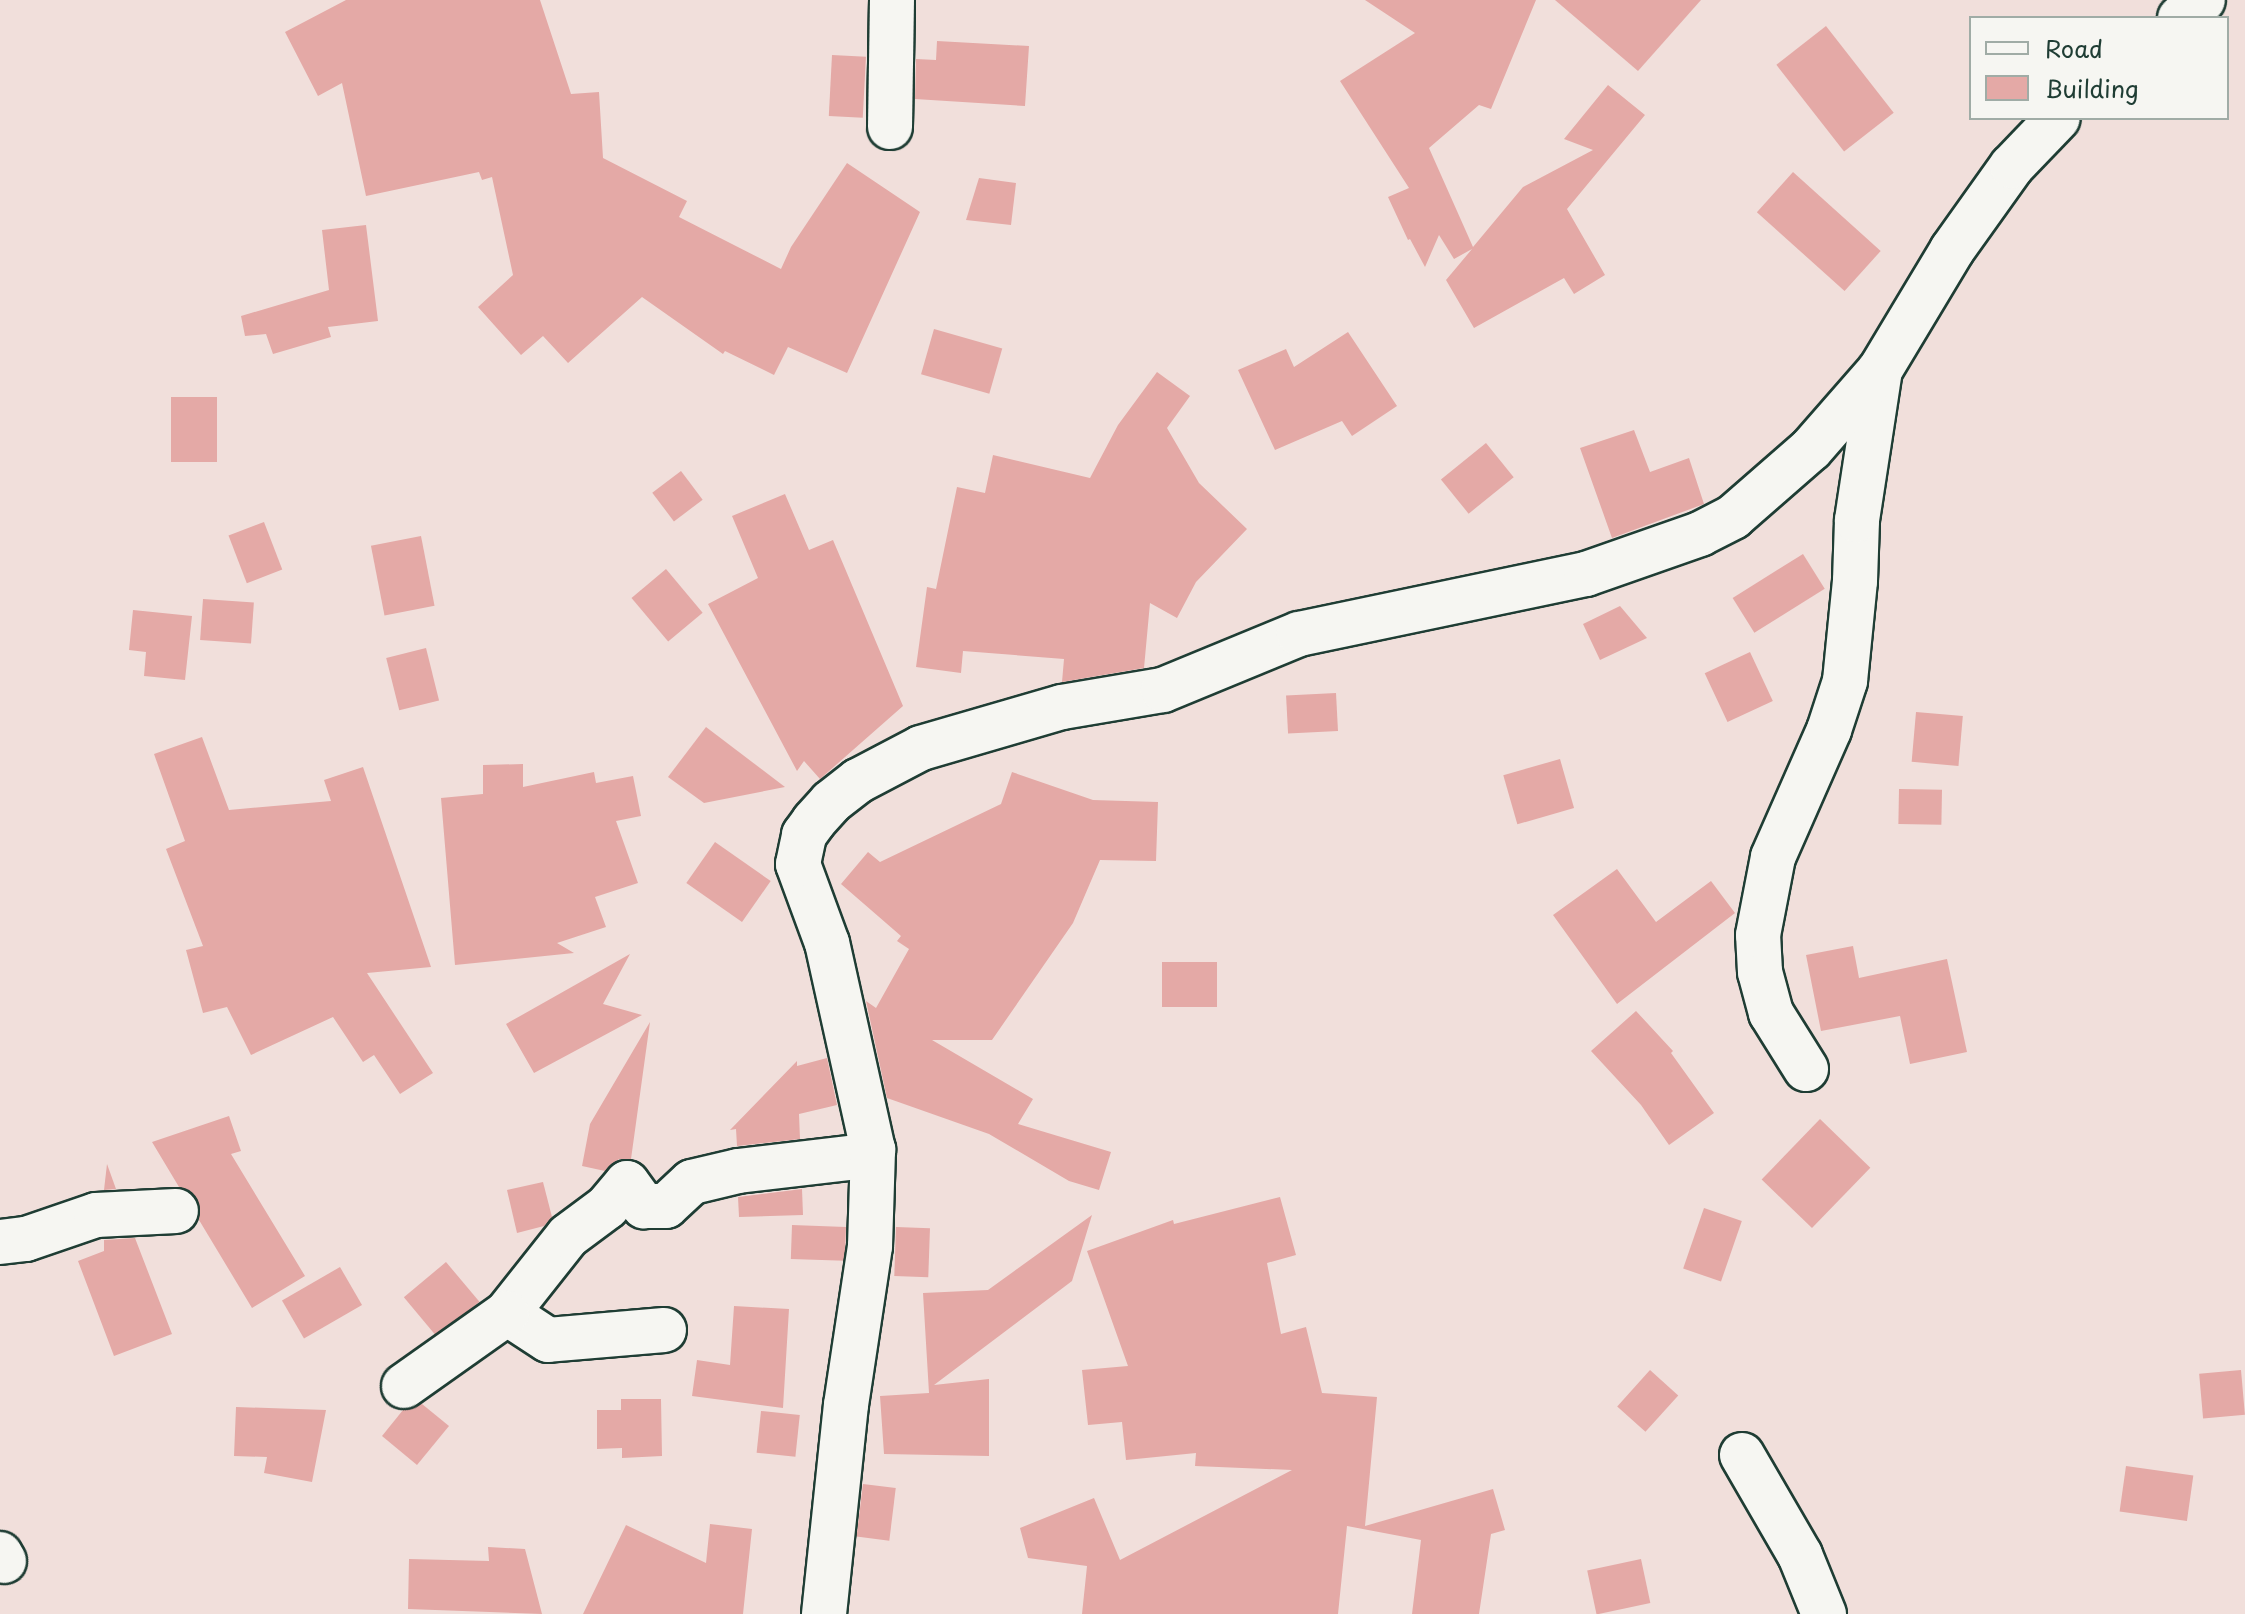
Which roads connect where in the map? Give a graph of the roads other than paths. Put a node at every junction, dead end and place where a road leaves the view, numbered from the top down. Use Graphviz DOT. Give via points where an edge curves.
graph roads {
  1 [pos="892,0"];
  2 [pos="2203,0"];
  3 [pos="2183,16"];
  4 [pos="2056,120"];
  5 [pos="890,127"];
  6 [pos="1880,370"];
  7 [pos="1806,1069"];
  8 [pos="873,1150"];
  9 [pos="176,1211"];
  10 [pos="0,1242"];
  11 [pos="507,1313"];
  12 [pos="664,1330"];
  13 [pos="404,1386"];
  14 [pos="1742,1455"];
  15 [pos="824,1614"];
  16 [pos="1824,1614"];
  1 -- 5 [label="street"];
  2 -- 3 [label="street"];
  4 -- 6 [label="street" via="2003,178 1952,250"];
  6 -- 7 [label="street" via="1857,520 1845,681 1773,857 1758,935 1760,972 1771,1013"];
  6 -- 8 [label="street" via="1775,484 1733,517 1700,534 1586,574 1299,634 1153,693 1062,707 921,748 841,794 804,835 798,864 827,943"];
  8 -- 11 [label="street" via="843,1160 738,1171 692,1182 666,1206 644,1206 627,1183 607,1207 568,1236"];
  8 -- 15 [label="street" via="870,1246 846,1405"];
  9 -- 10 [label="street" via="96,1215 26,1239"];
  11 -- 12 [label="street" via="548,1340"];
  11 -- 13 [label="street"];
  14 -- 16 [label="street" via="1800,1555"];
}
